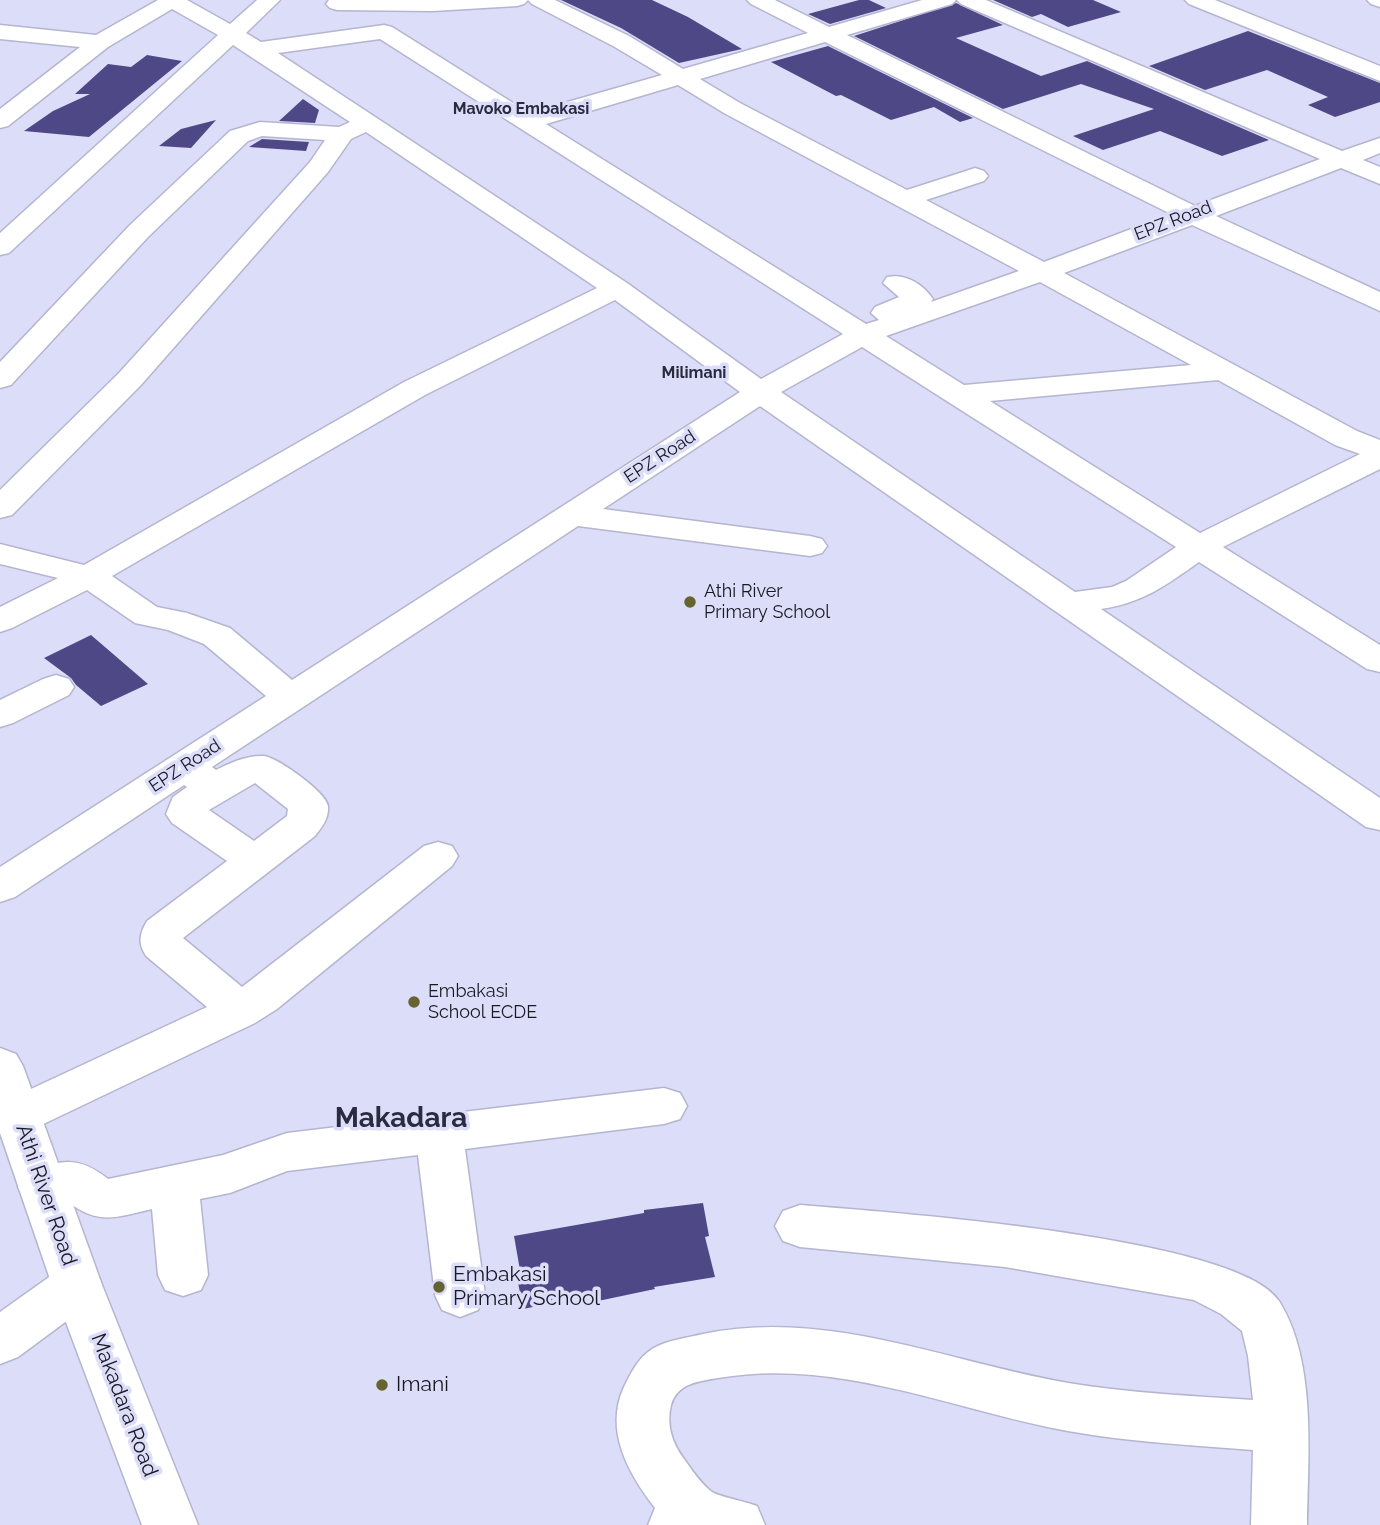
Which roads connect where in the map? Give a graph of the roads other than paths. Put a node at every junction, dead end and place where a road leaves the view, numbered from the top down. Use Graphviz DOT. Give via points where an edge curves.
graph roads {
  1 [pos="172,0"];
  2 [pos="269,0"];
  3 [pos="517,0"];
  4 [pos="539,0"];
  5 [pos="758,0"];
  6 [pos="945,0"];
  7 [pos="968,0"];
  8 [pos="1196,0"];
  9 [pos="333,2"];
  10 [pos="0,32"];
  11 [pos="384,32"];
  12 [pos="831,34"];
  13 [pos="100,42"];
  14 [pos="245,42"];
  15 [pos="1380,74"];
  16 [pos="682,76"];
  17 [pos="2,117"];
  18 [pos="526,122"];
  19 [pos="355,128"];
  20 [pos="1380,145"];
  21 [pos="1342,160"];
  22 [pos="975,176"];
  23 [pos="1380,176"];
  24 [pos="905,199"];
  25 [pos="1191,214"];
  26 [pos="0,247"];
  27 [pos="1042,272"];
  28 [pos="897,283"];
  29 [pos="617,289"];
  30 [pos="1380,303"];
  31 [pos="873,332"];
  32 [pos="1224,371"];
  33 [pos="0,379"];
  34 [pos="760,392"];
  35 [pos="957,395"];
  36 [pos="1380,451"];
  37 [pos="1380,457"];
  38 [pos="0,508"];
  39 [pos="569,516"];
  40 [pos="810,546"];
  41 [pos="1199,547"];
  42 [pos="0,554"];
  43 [pos="89,576"];
  44 [pos="1069,603"];
  45 [pos="0,621"];
  46 [pos="1380,661"];
  47 [pos="56,687"];
  48 [pos="290,697"];
  49 [pos="0,715"];
  50 [pos="199,777"];
  51 [pos="1380,817"];
  52 [pos="438,856"];
  53 [pos="255,861"];
  54 [pos="0,887"];
  55 [pos="239,1011"];
  56 [pos="0,1066"];
  57 [pos="664,1106"];
  58 [pos="19,1115"];
  59 [pos="439,1133"];
  60 [pos="174,1185"];
  61 [pos="42,1187"];
  62 [pos="800,1226"];
  63 [pos="183,1275"];
  64 [pos="77,1284"];
  65 [pos="460,1295"];
  66 [pos="0,1340"];
  67 [pos="1279,1427"];
  68 [pos="703,1522"];
  69 [pos="170,1525"];
  70 [pos="1279,1525"];
  1 -- 13 [label="street"];
  1 -- 14 [label="street"];
  2 -- 14 [label="street"];
  3 -- 9 [label="street" via="433,5"];
  4 -- 16 [label="street"];
  5 -- 12 [label="street"];
  6 -- 12 [label="street"];
  7 -- 21 [label="street"];
  8 -- 15 [label="street"];
  9 -- 11 [label="street"];
  10 -- 13 [label="street"];
  11 -- 14 [label="street"];
  11 -- 18 [label="street"];
  12 -- 16 [label="street"];
  12 -- 25 [label="street"];
  13 -- 17 [label="street"];
  14 -- 19 [label="street"];
  14 -- 26 [label="street"];
  16 -- 18 [label="street"];
  16 -- 24 [label="street" via="732,108"];
  18 -- 31 [label="street"];
  19 -- 29 [label="street"];
  19 -- 33 [label="street" via="260,129 239,136 139,231"];
  19 -- 38 [label="street" via="130,379"];
  20 -- 21 [label="street, EPZ Road"];
  21 -- 23 [label="street"];
  21 -- 25 [label="street, EPZ Road"];
  22 -- 24 [label="street"];
  24 -- 27 [label="street"];
  25 -- 27 [label="street, EPZ Road"];
  25 -- 30 [label="street"];
  27 -- 31 [label="street, EPZ Road"];
  27 -- 32 [label="street"];
  28 -- 31 [label="street" via="919,299 874,317"];
  29 -- 34 [label="street"];
  29 -- 43 [label="street" via="530,327 364,414"];
  31 -- 34 [label="street, EPZ Road"];
  31 -- 35 [label="street"];
  32 -- 35 [label="street"];
  32 -- 36 [label="street" via="1346,438"];
  34 -- 39 [label="street, EPZ Road"];
  34 -- 44 [label="street"];
  35 -- 41 [label="street"];
  37 -- 41 [label="street"];
  39 -- 40 [label="street"];
  39 -- 48 [label="street, EPZ Road"];
  41 -- 44 [label="street" via="1120,596"];
  41 -- 46 [label="street"];
  42 -- 43 [label="street"];
  43 -- 45 [label="street"];
  43 -- 48 [label="street" via="147,616 175,620 217,636"];
  44 -- 51 [label="street"];
  47 -- 49 [label="street"];
  48 -- 50 [label="street, EPZ Road"];
  50 -- 53 [label="street" via="186,814"];
  50 -- 53 [label="street" via="263,769 308,804 307,819"];
  50 -- 54 [label="street, EPZ Road"];
  52 -- 55 [label="street"];
  53 -- 55 [label="street" via="162,932 160,939 161,945"];
  55 -- 58 [label="street"];
  56 -- 58 [label="street, Athi River Road"];
  57 -- 59 [label="street"];
  58 -- 61 [label="street, Athi River Road"];
  59 -- 60 [label="street" via="286,1153 230,1173"];
  59 -- 65 [label="street"];
  60 -- 61 [label="street" via="106,1199 75,1180"];
  60 -- 63 [label="street"];
  61 -- 64 [label="street, Athi River Road"];
  62 -- 67 [label="street" via="1044,1251 1213,1285 1260,1315 1270,1336"];
  64 -- 66 [label="street"];
  64 -- 69 [label="street, Makadara Road"];
  67 -- 68 [label="street" via="1067,1407 834,1354 787,1349 710,1355 673,1364 660,1375 640,1416 652,1458"];
  67 -- 70 [label="street"];
}
